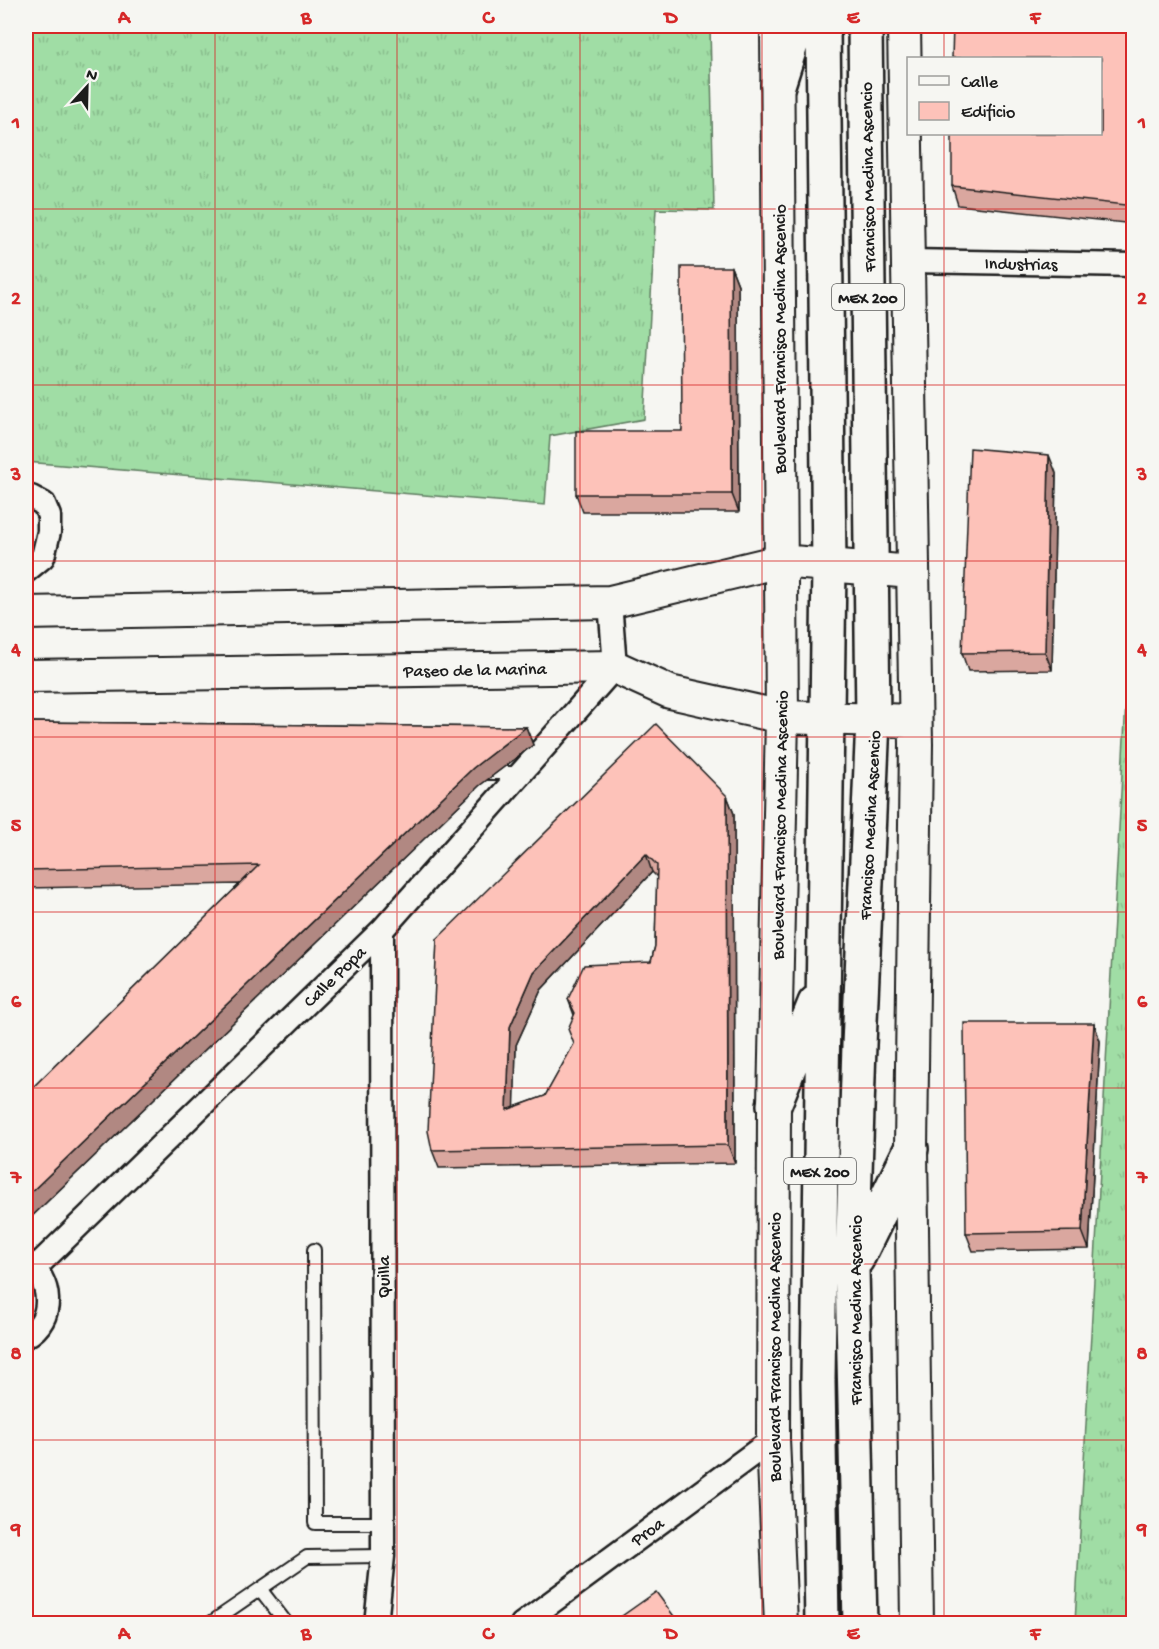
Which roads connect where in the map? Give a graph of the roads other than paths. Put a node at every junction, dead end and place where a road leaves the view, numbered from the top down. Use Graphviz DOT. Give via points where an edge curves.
graph roads {
  1 [pos="777,26"];
  2 [pos="796,26"];
  3 [pos="823,26"];
  4 [pos="865,26"];
  5 [pos="904,26"];
  6 [pos="778,85"];
  7 [pos="908,261"];
  8 [pos="1134,265"];
  9 [pos="31,497"];
  10 [pos="780,561"];
  11 [pos="829,566"];
  12 [pos="871,569"];
  13 [pos="26,571"];
  14 [pos="912,572"];
  15 [pos="610,602"];
  16 [pos="26,613"];
  17 [pos="615,667"];
  18 [pos="26,676"];
  19 [pos="782,717"];
  20 [pos="828,719"];
  21 [pos="873,720"];
  22 [pos="915,721"];
  23 [pos="474,773"];
  24 [pos="521,773"];
  25 [pos="382,930"];
  26 [pos="822,984"];
  27 [pos="774,1105"];
  28 [pos="911,1149"];
  29 [pos="314,1250"];
  30 [pos="30,1265"];
  31 [pos="852,1269"];
  32 [pos="26,1336"];
  33 [pos="773,1438"];
  34 [pos="383,1523"];
  35 [pos="383,1556"];
  36 [pos="260,1589"];
  37 [pos="209,1623"];
  38 [pos="287,1623"];
  39 [pos="376,1623"];
  40 [pos="522,1623"];
  41 [pos="781,1623"];
  42 [pos="822,1623"];
  43 [pos="860,1623"];
  44 [pos="917,1623"];
  1 -- 6 [label="main road, Boulevard Francisco Medina Ascencio"];
  2 -- 6 [label="highway"];
  3 -- 11 [label="highway, Francisco Medina Ascencio / MEX 200"];
  4 -- 12 [label="highway, Francisco Medina Ascencio / MEX 200"];
  5 -- 7 [label="main road"];
  6 -- 10 [label="main road, Boulevard Francisco Medina Ascencio"];
  7 -- 8 [label="street, Industrias"];
  7 -- 14 [label="main road"];
  9 -- 13 [label="street" via="44,504 49,532 43,557"];
  10 -- 11 [label="main road"];
  10 -- 15 [label="main road"];
  10 -- 19 [label="main road, Boulevard Francisco Medina Ascencio"];
  11 -- 12 [label="main road"];
  11 -- 20 [label="highway, Francisco Medina Ascencio / MEX 200"];
  12 -- 14 [label="main road"];
  12 -- 21 [label="highway, Francisco Medina Ascencio / MEX 200"];
  14 -- 22 [label="main road"];
  15 -- 16 [label="main road"];
  15 -- 17 [label="street"];
  17 -- 18 [label="main road, Paseo de la Marina"];
  17 -- 19 [label="main road, Paseo de la Marina" via="670,692"];
  17 -- 24 [label="street, Calle Popa"];
  19 -- 20 [label="main road, Paseo de la Marina"];
  19 -- 27 [label="main road, Boulevard Francisco Medina Ascencio"];
  20 -- 21 [label="main road, Paseo de la Marina"];
  20 -- 26 [label="highway, Francisco Medina Ascencio / MEX 200"];
  21 -- 22 [label="main road, Paseo de la Marina"];
  21 -- 31 [label="highway, Francisco Medina Ascencio / MEX 200"];
  22 -- 28 [label="main road"];
  23 -- 24 [label="lane"];
  24 -- 25 [label="street, Calle Popa"];
  25 -- 30 [label="street, Calle Popa"];
  25 -- 34 [label="street, Quilla"];
  26 -- 27 [label="highway"];
  26 -- 42 [label="highway, Francisco Medina Ascencio / MEX 200" via="818,1381"];
  27 -- 33 [label="main road, Boulevard Francisco Medina Ascencio"];
  28 -- 31 [label="highway"];
  28 -- 44 [label="main road"];
  29 -- 34 [label="lane" via="315,1523"];
  30 -- 32 [label="street, Calle Popa" via="43,1278 47,1308 41,1322"];
  31 -- 43 [label="highway, Francisco Medina Ascencio / MEX 200"];
  33 -- 40 [label="street, Proa"];
  33 -- 41 [label="main road, Boulevard Francisco Medina Ascencio"];
  34 -- 35 [label="street, Quilla"];
  35 -- 36 [label="lane" via="307,1557"];
  35 -- 39 [label="street, Quilla"];
  36 -- 37 [label="lane"];
  36 -- 38 [label="lane"];
}
